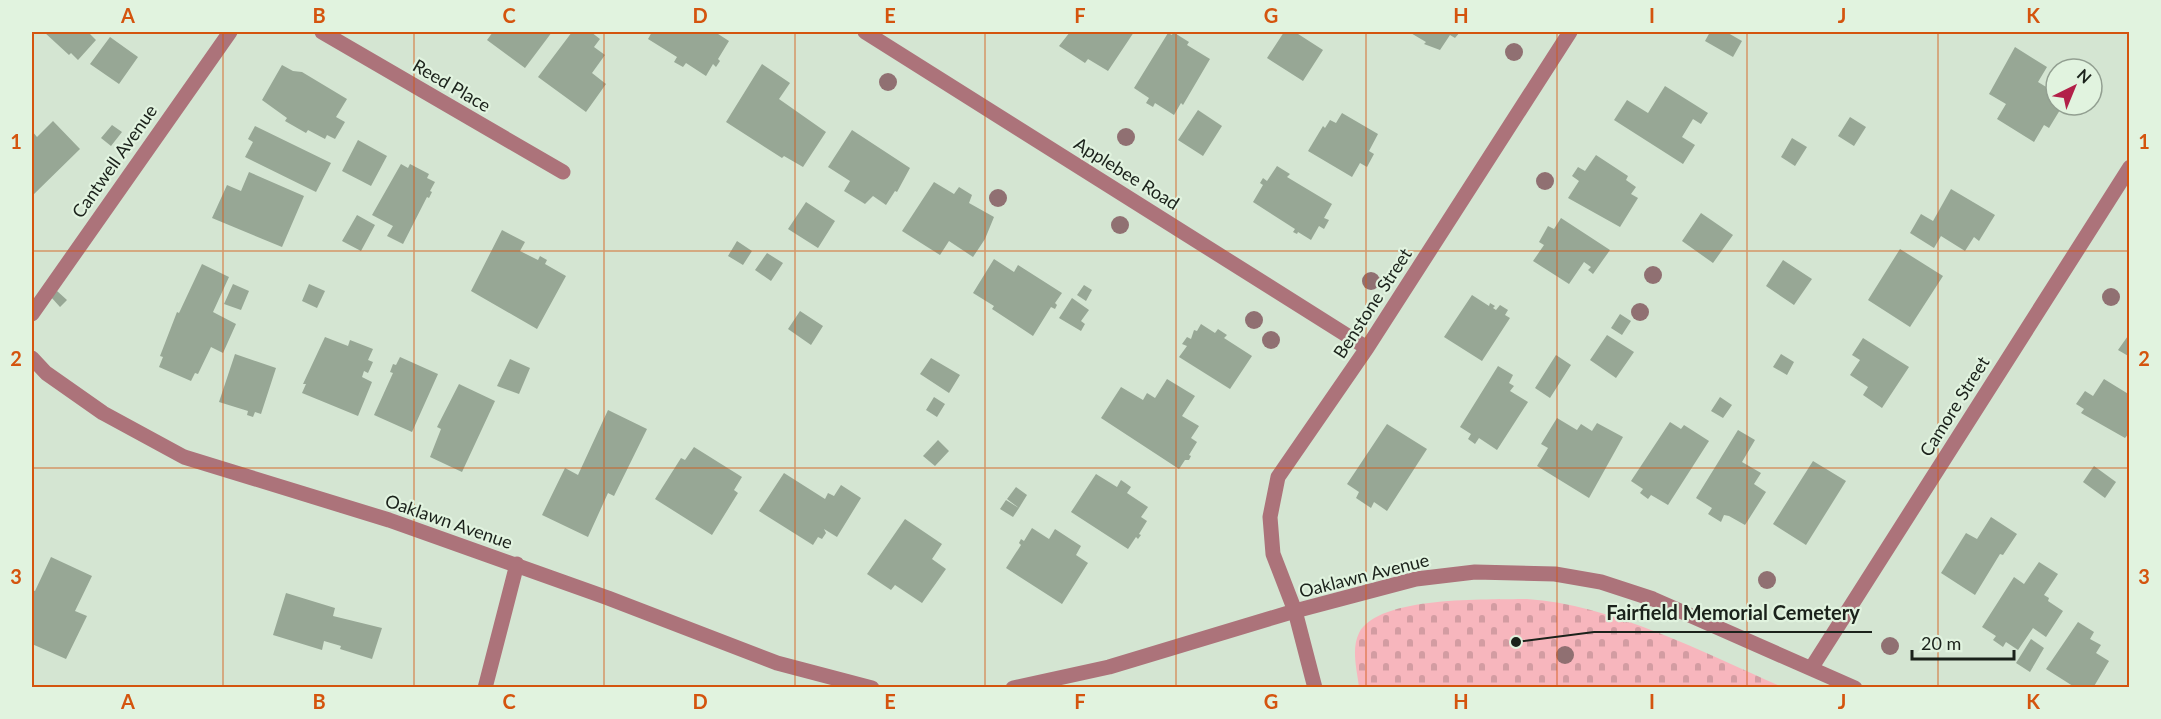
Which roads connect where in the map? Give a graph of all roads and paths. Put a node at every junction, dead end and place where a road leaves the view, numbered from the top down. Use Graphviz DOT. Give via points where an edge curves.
graph roads {
  1 [pos="230,32"];
  2 [pos="322,32"];
  3 [pos="865,32"];
  4 [pos="1570,32"];
  5 [pos="2130,166"];
  6 [pos="563,172"];
  7 [pos="32,314"];
  8 [pos="1367,348"];
  9 [pos="32,358"];
  10 [pos="517,564"];
  11 [pos="1295,611"];
  12 [pos="1812,667"];
  13 [pos="485,687"];
  14 [pos="872,687"];
  15 [pos="1013,687"];
  16 [pos="1316,687"];
  17 [pos="1855,687"];
  1 -- 7 [label="street, Cantwell Avenue"];
  2 -- 6 [label="street, Reed Place"];
  3 -- 8 [label="street, Applebee Road"];
  4 -- 8 [label="street, Benstone Street"];
  5 -- 12 [label="street, Camore Street"];
  8 -- 11 [label="street, Benstone Street" via="1278,477 1270,517 1273,554"];
  9 -- 10 [label="street, Oaklawn Avenue" via="46,373 103,413 184,457"];
  10 -- 13 [label="street"];
  10 -- 14 [label="street, Oaklawn Avenue" via="777,663"];
  11 -- 12 [label="street, Oaklawn Avenue" via="1416,579 1475,572 1555,574 1601,582 1653,599"];
  11 -- 15 [label="street, Oaklawn Avenue" via="1109,667"];
  11 -- 16 [label="street, Benstone Street"];
  12 -- 17 [label="street, Oaklawn Avenue"];
}
